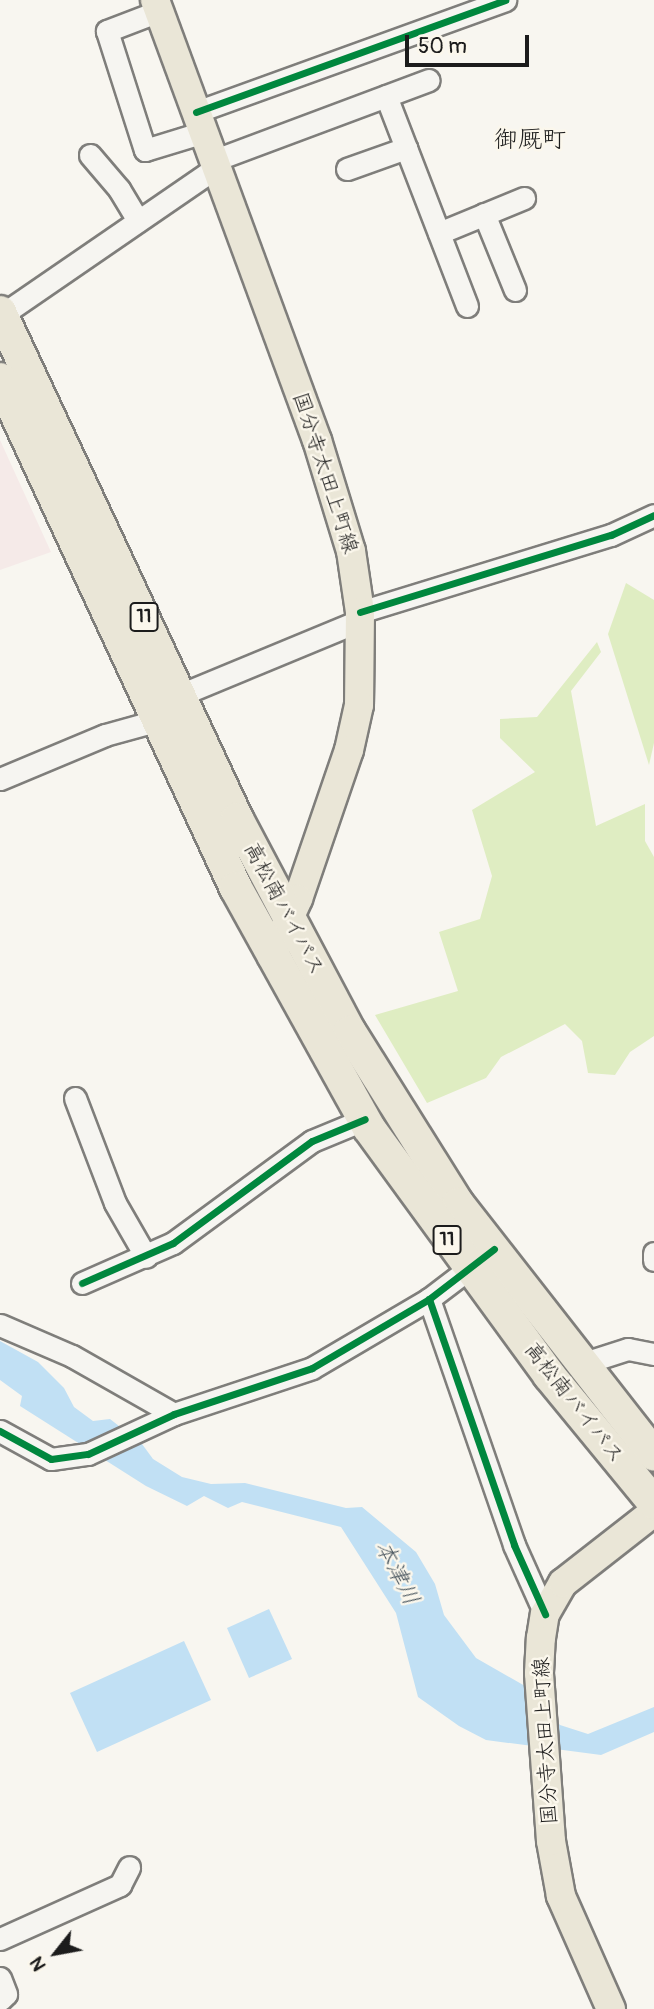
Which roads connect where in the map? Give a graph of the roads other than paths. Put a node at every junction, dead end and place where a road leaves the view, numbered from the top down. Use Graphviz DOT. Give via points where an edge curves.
graph roads {
  1 [pos="505,0"];
  2 [pos="157,6"];
  3 [pos="429,80"];
  4 [pos="386,96"];
  5 [pos="200,122"];
  6 [pos="406,148"];
  7 [pos="90,155"];
  8 [pos="216,164"];
  9 [pos="347,169"];
  10 [pos="524,198"];
  11 [pos="484,214"];
  12 [pos="138,221"];
  13 [pos="439,233"];
  14 [pos="515,290"];
  15 [pos="467,306"];
  16 [pos="0,314"];
  17 [pos="0,379"];
  18 [pos="654,515"];
  19 [pos="359,617"];
  20 [pos="180,695"];
  21 [pos="156,721"];
  22 [pos="0,779"];
  23 [pos="290,921"];
  24 [pos="272,956"];
  25 [pos="75,1098"];
  26 [pos="365,1119"];
  27 [pos="494,1249"];
  28 [pos="654,1253"];
  29 [pos="146,1257"];
  30 [pos="654,1260"];
  31 [pos="470,1269"];
  32 [pos="82,1283"];
  33 [pos="429,1299"];
  34 [pos="0,1325"];
  35 [pos="654,1354"];
  36 [pos="581,1364"];
  37 [pos="165,1417"];
  38 [pos="0,1431"];
  39 [pos="654,1455"];
  40 [pos="654,1503"];
  41 [pos="654,1511"];
  42 [pos="545,1614"];
  43 [pos="129,1867"];
  44 [pos="0,1939"];
  45 [pos="0,1978"];
  46 [pos="0,2000"];
  47 [pos="611,2009"];
  1 -- 5 [label="street"];
  2 -- 5 [label="main road, 国分寺太田上町線"];
  2 -- 5 [label="street" via="107,32 145,150"];
  3 -- 4 [label="street"];
  4 -- 6 [label="street"];
  4 -- 8 [label="street"];
  5 -- 8 [label="main road, 国分寺太田上町線"];
  6 -- 9 [label="street"];
  6 -- 13 [label="street"];
  7 -- 12 [label="street"];
  8 -- 12 [label="street"];
  8 -- 19 [label="main road, 国分寺太田上町線" via="317,440 351,551"];
  10 -- 11 [label="street"];
  11 -- 13 [label="street"];
  11 -- 14 [label="street"];
  12 -- 16 [label="street"];
  13 -- 15 [label="street"];
  16 -- 20 [label="highway, 高松南バイパス / 11"];
  17 -- 21 [label="highway, 高松南バイパス / 11"];
  18 -- 19 [label="street" via="611,535"];
  19 -- 20 [label="street"];
  19 -- 23 [label="main road, 国分寺太田上町線" via="359,705 349,750"];
  20 -- 23 [label="highway, 高松南バイパス / 11"];
  21 -- 22 [label="street" via="105,735"];
  21 -- 24 [label="highway, 高松南バイパス / 11"];
  23 -- 24 [label="main road, 国分寺太田上町線"];
  23 -- 27 [label="highway, 高松南バイパス / 11" via="414,1138"];
  24 -- 26 [label="highway, 高松南バイパス / 11"];
  25 -- 29 [label="street" via="115,1203"];
  26 -- 29 [label="street" via="312,1141 173,1243"];
  26 -- 31 [label="highway, 高松南バイパス / 11"];
  27 -- 31 [label="street"];
  27 -- 36 [label="highway, 高松南バイパス / 11"];
  28 -- 30 [label="street"];
  29 -- 32 [label="street"];
  31 -- 33 [label="street"];
  31 -- 40 [label="highway, 高松南バイパス / 11"];
  33 -- 37 [label="street" via="312,1368"];
  33 -- 42 [label="street" via="514,1545 536,1603"];
  34 -- 37 [label="street" via="72,1356"];
  35 -- 36 [label="street" via="628,1349"];
  36 -- 39 [label="highway, 高松南バイパス / 11"];
  37 -- 38 [label="street" via="88,1454 51,1459"];
  41 -- 42 [label="main road, 国分寺太田上町線" via="563,1583"];
  42 -- 47 [label="main road, 国分寺太田上町線" via="540,1673 561,1896"];
  43 -- 44 [label="street" via="120,1885"];
  45 -- 46 [label="street" via="6,1994"];
}
